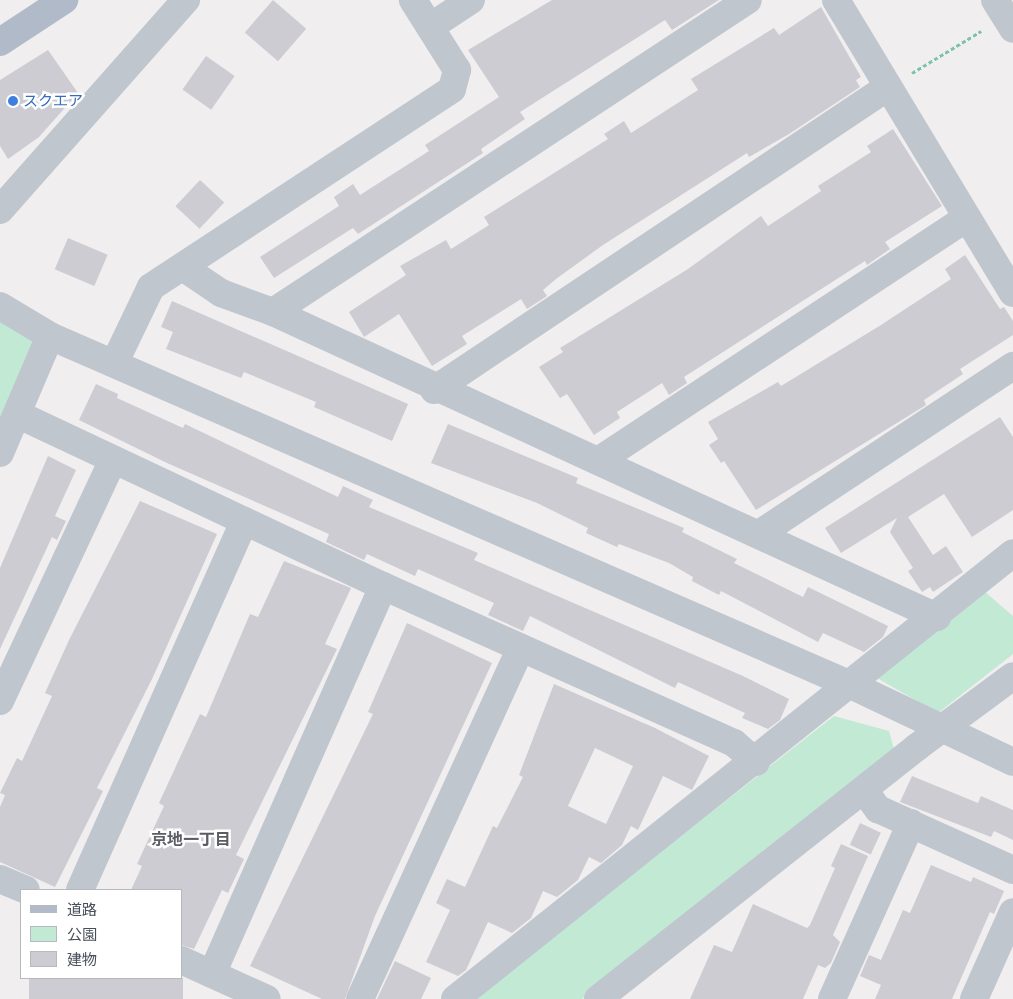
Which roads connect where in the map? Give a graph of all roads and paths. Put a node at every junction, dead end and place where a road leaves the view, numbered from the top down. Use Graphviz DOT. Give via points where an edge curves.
graph roads {
  1 [pos="64,0"];
  2 [pos="186,0"];
  3 [pos="413,0"];
  4 [pos="471,0"];
  5 [pos="748,0"];
  6 [pos="836,0"];
  7 [pos="1004,15"];
  8 [pos="430,27"];
  9 [pos="0,42"];
  10 [pos="888,87"];
  11 [pos="0,210"];
  12 [pos="966,218"];
  13 [pos="184,268"];
  14 [pos="1013,293"];
  15 [pos="0,306"];
  16 [pos="273,312"];
  17 [pos="50,336"];
  18 [pos="116,362"];
  19 [pos="1013,366"];
  20 [pos="434,390"];
  21 [pos="17,414"];
  22 [pos="0,453"];
  23 [pos="598,461"];
  24 [pos="112,462"];
  25 [pos="244,521"];
  26 [pos="759,534"];
  27 [pos="1013,553"];
  28 [pos="382,586"];
  29 [pos="937,617"];
  30 [pos="521,648"];
  31 [pos="1013,676"];
  32 [pos="851,685"];
  33 [pos="0,701"];
  34 [pos="940,728"];
  35 [pos="756,762"];
  36 [pos="1013,762"];
  37 [pos="864,790"];
  38 [pos="911,823"];
  39 [pos="1013,870"];
  40 [pos="0,879"];
  41 [pos="24,889"];
  42 [pos="80,889"];
  43 [pos="1013,912"];
  44 [pos="182,960"];
  45 [pos="212,974"];
  46 [pos="614,994"];
  47 [pos="267,999"];
  48 [pos="360,999"];
  49 [pos="455,999"];
  50 [pos="832,999"];
  51 [pos="974,999"];
  1 -- 9 [label="main road"];
  2 -- 11 [label="street"];
  3 -- 8 [label="street"];
  4 -- 8 [label="street"];
  5 -- 16 [label="street"];
  6 -- 10 [label="street"];
  7 -- 10 [label="path"];
  8 -- 13 [label="street" via="457,70 452,88"];
  10 -- 12 [label="street"];
  10 -- 20 [label="street"];
  12 -- 14 [label="street"];
  12 -- 23 [label="street"];
  13 -- 16 [label="street" via="221,294"];
  13 -- 18 [label="street" via="151,287"];
  15 -- 17 [label="street"];
  16 -- 20 [label="street"];
  17 -- 18 [label="street"];
  17 -- 21 [label="street"];
  18 -- 32 [label="street"];
  19 -- 26 [label="street"];
  20 -- 23 [label="street"];
  21 -- 22 [label="street"];
  21 -- 24 [label="street"];
  23 -- 26 [label="street"];
  24 -- 25 [label="street"];
  24 -- 33 [label="street"];
  25 -- 28 [label="street"];
  25 -- 42 [label="street"];
  26 -- 29 [label="street"];
  27 -- 29 [label="street"];
  28 -- 30 [label="street"];
  28 -- 45 [label="street"];
  29 -- 32 [label="street"];
  30 -- 35 [label="street" via="734,743"];
  30 -- 48 [label="street"];
  31 -- 34 [label="street"];
  32 -- 34 [label="street"];
  32 -- 35 [label="street"];
  34 -- 36 [label="street"];
  34 -- 37 [label="street"];
  35 -- 49 [label="street"];
  37 -- 38 [label="street" via="878,809"];
  37 -- 46 [label="street"];
  38 -- 39 [label="street"];
  38 -- 50 [label="street"];
  40 -- 41 [label="street"];
  43 -- 51 [label="street"];
  44 -- 45 [label="street"];
  45 -- 47 [label="street"];
}
